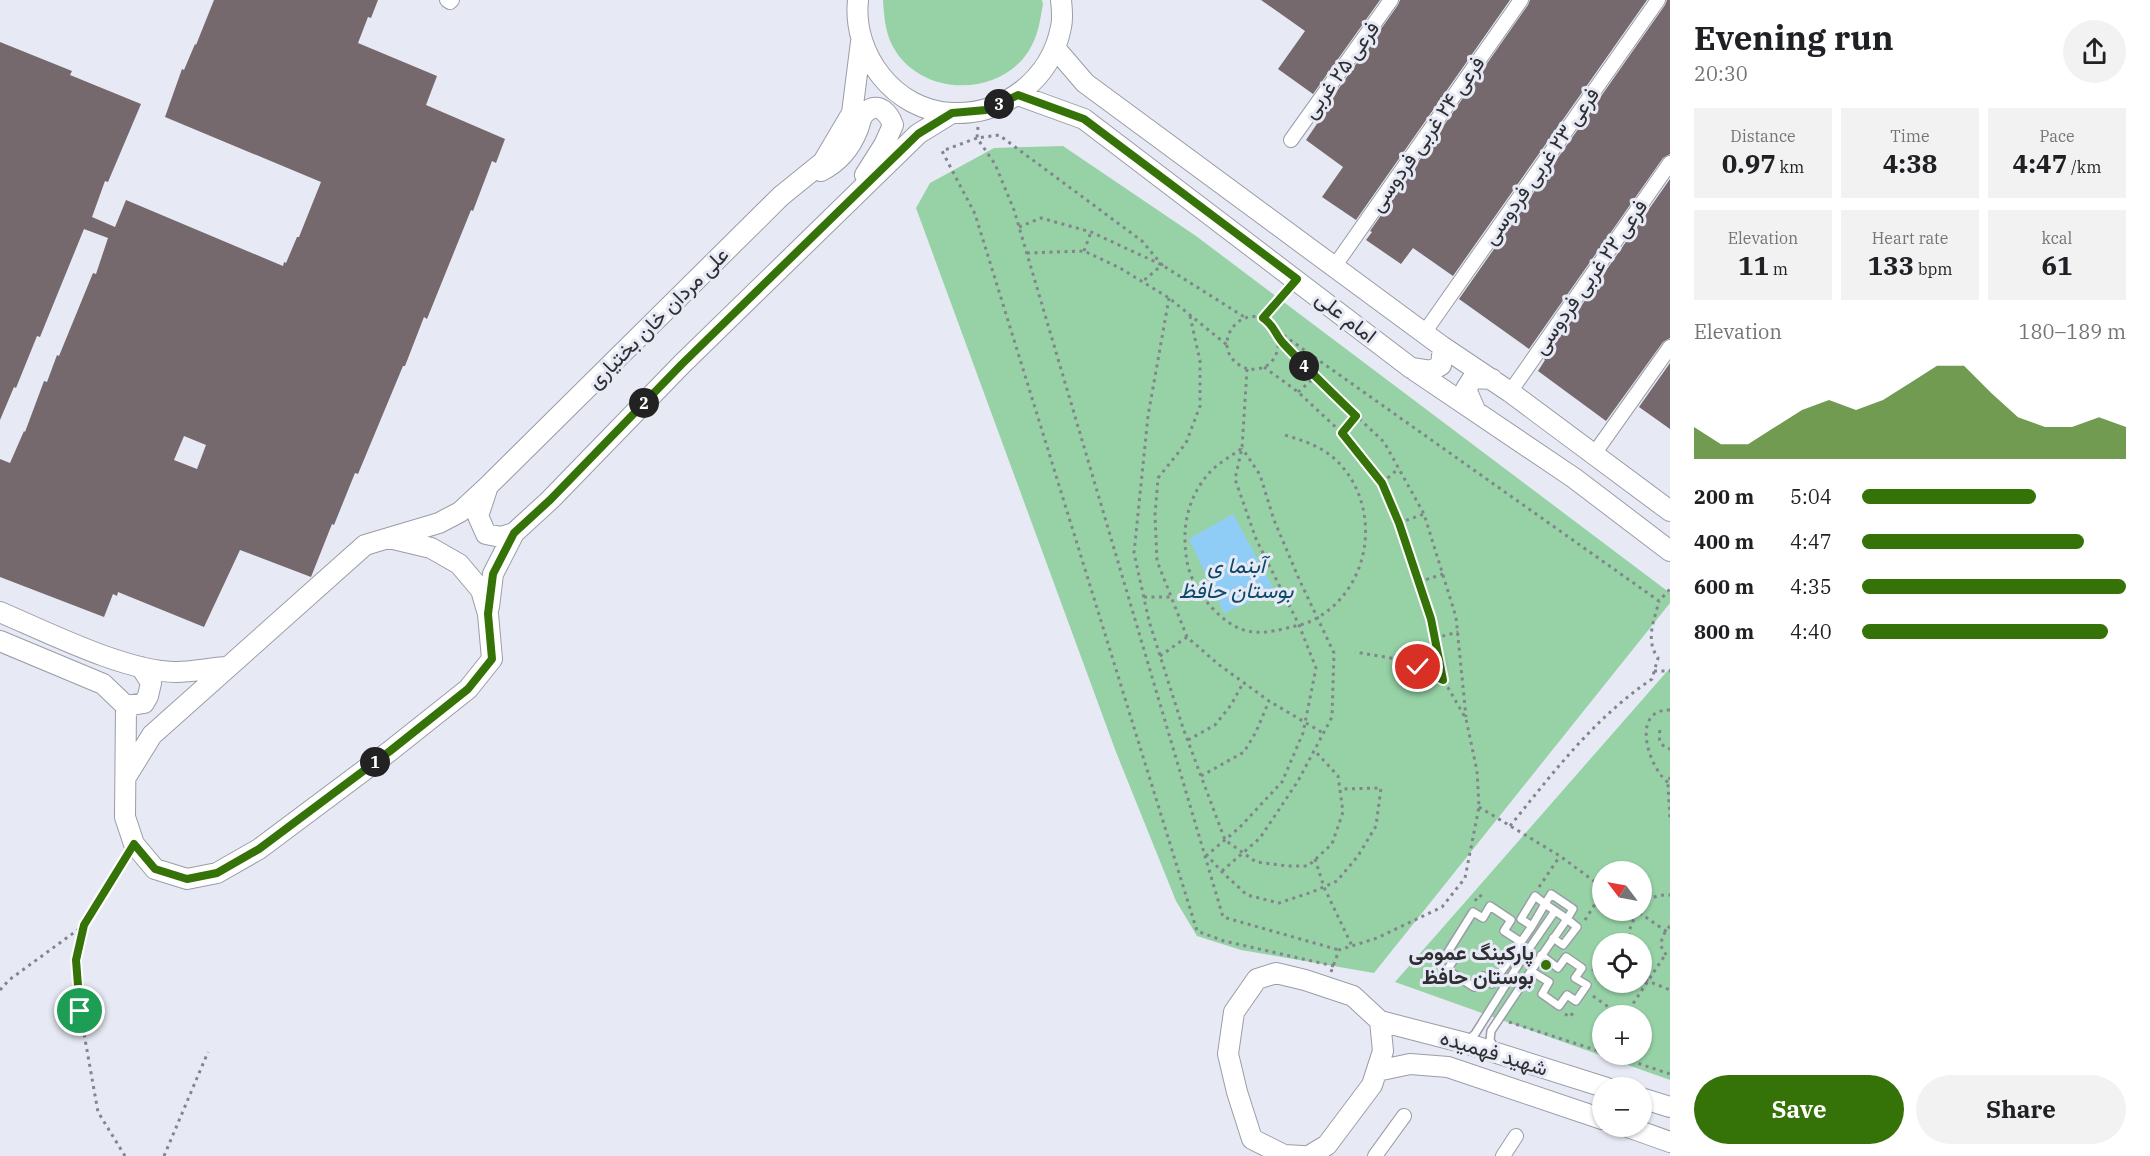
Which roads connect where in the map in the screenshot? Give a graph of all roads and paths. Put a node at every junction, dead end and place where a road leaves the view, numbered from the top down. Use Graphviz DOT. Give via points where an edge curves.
graph roads {
  1 [pos="858,0"];
  2 [pos="1061,0"];
  3 [pos="1391,0"];
  4 [pos="1521,0"];
  5 [pos="1658,0"];
  6 [pos="861,42"];
  7 [pos="1055,48"];
  8 [pos="1085,83"];
  9 [pos="1018,95"];
  10 [pos="1054,108"];
  11 [pos="952,113"];
  12 [pos="977,138"];
  13 [pos="1291,140"];
  14 [pos="1670,163"];
  15 [pos="807,175"];
  16 [pos="842,207"];
  17 [pos="1019,227"];
  18 [pos="1091,231"];
  19 [pos="1084,251"];
  20 [pos="1027,252"];
  21 [pos="1162,265"];
  22 [pos="1334,267"];
  23 [pos="1297,279"];
  24 [pos="1142,282"];
  25 [pos="1168,298"];
  26 [pos="1190,316"];
  27 [pos="1246,318"];
  28 [pos="1263,318"];
  29 [pos="1276,330"];
  30 [pos="1424,333"];
  31 [pos="1279,339"];
  32 [pos="1227,345"];
  33 [pos="1443,347"];
  34 [pos="1670,347"];
  35 [pos="1264,367"];
  36 [pos="1411,368"];
  37 [pos="1247,369"];
  38 [pos="1315,378"];
  39 [pos="1492,380"];
  40 [pos="1298,392"];
  41 [pos="1510,392"];
  42 [pos="1475,410"];
  43 [pos="1356,416"];
  44 [pos="1342,433"];
  45 [pos="1281,434"];
  46 [pos="1242,448"];
  47 [pos="1594,454"];
  48 [pos="1399,468"];
  49 [pos="1382,483"];
  50 [pos="487,487"];
  51 [pos="1670,511"];
  52 [pos="1424,514"];
  53 [pos="1399,523"];
  54 [pos="514,533"];
  55 [pos="387,537"];
  56 [pos="1670,550"];
  57 [pos="1443,574"];
  58 [pos="1419,582"];
  59 [pos="1670,589"];
  60 [pos="1144,597"];
  61 [pos="1170,597"];
  62 [pos="1659,602"];
  63 [pos="0,612"];
  64 [pos="488,614"];
  65 [pos="1318,616"];
  66 [pos="1299,625"];
  67 [pos="1458,632"];
  68 [pos="1187,637"];
  69 [pos="1435,638"];
  70 [pos="0,641"];
  71 [pos="1355,652"];
  72 [pos="1160,656"];
  73 [pos="141,667"];
  74 [pos="227,667"];
  75 [pos="1654,671"];
  76 [pos="1670,672"];
  77 [pos="1443,680"];
  78 [pos="1244,683"];
  79 [pos="1269,701"];
  80 [pos="126,706"];
  81 [pos="1670,710"];
  82 [pos="1466,719"];
  83 [pos="1305,724"];
  84 [pos="1660,730"];
  85 [pos="1323,733"];
  86 [pos="1187,740"];
  87 [pos="1670,749"];
  88 [pos="1314,750"];
  89 [pos="1201,776"];
  90 [pos="126,777"];
  91 [pos="1670,777"];
  92 [pos="1669,784"];
  93 [pos="1340,789"];
  94 [pos="1479,807"];
  95 [pos="1670,818"];
  96 [pos="1510,826"];
  97 [pos="1225,840"];
  98 [pos="134,844"];
  99 [pos="1243,854"];
  100 [pos="1316,859"];
  101 [pos="1221,871"];
  102 [pos="1592,880"];
  103 [pos="1324,887"];
  104 [pos="1670,895"];
  105 [pos="1652,898"];
  106 [pos="1545,904"];
  107 [pos="1555,911"];
  108 [pos="1567,919"];
  109 [pos="1652,921"];
  110 [pos="84,925"];
  111 [pos="1532,926"];
  112 [pos="1670,926"];
  113 [pos="1666,931"];
  114 [pos="1670,934"];
  115 [pos="1553,938"];
  116 [pos="1521,942"];
  117 [pos="1352,946"];
  118 [pos="1339,950"];
  119 [pos="1541,955"];
  120 [pos="1665,955"];
  121 [pos="1512,957"];
  122 [pos="1670,957"];
  123 [pos="1520,962"];
  124 [pos="1334,966"];
  125 [pos="1531,971"];
  126 [pos="1652,975"];
  127 [pos="1652,983"];
  128 [pos="1326,987"];
  129 [pos="0,990"];
  130 [pos="1670,990"];
  131 [pos="1586,992"];
  132 [pos="1606,1005"];
  133 [pos="1503,1020"];
  134 [pos="1380,1021"];
  135 [pos="1458,1041"];
  136 [pos="1592,1049"];
  137 [pos="208,1052"];
  138 [pos="1500,1054"];
  139 [pos="1643,1065"];
  140 [pos="1377,1071"];
  141 [pos="1670,1074"];
  142 [pos="1592,1083"];
  143 [pos="1652,1101"];
  144 [pos="1670,1107"];
  145 [pos="1404,1116"];
  146 [pos="1592,1116"];
  147 [pos="1516,1136"];
  148 [pos="1652,1136"];
  149 [pos="1670,1142"];
  150 [pos="1255,1148"];
  151 [pos="1325,1151"];
  152 [pos="125,1156"];
  153 [pos="164,1156"];
  154 [pos="1303,1156"];
  155 [pos="1309,1156"];
  156 [pos="1375,1156"];
  157 [pos="1503,1156"];
  1 -- 6 [label="main road" via="856,15"];
  2 -- 7 [label="main road" via="1062,25"];
  3 -- 13 [label="street, فرعی ۲۵ غربی"];
  4 -- 22 [label="street, فرعی ۲۴ غربی فردوسی"];
  5 -- 30 [label="street, فرعی ۲۳ غربی فردوسی"];
  6 -- 11 [label="main road" via="874,68 894,91 921,106"];
  6 -- 15 [label="main road, علی مردان خان بختیاری" via="852,113 823,162"];
  7 -- 8 [label="main road, امام علی"];
  7 -- 9 [label="main road" via="1037,78"];
  8 -- 10 [label="main road" via="1061,74 1052,75 1043,88"];
  8 -- 22 [label="main road, امام علی"];
  9 -- 10 [label="main road, امام علی"];
  9 -- 11 [label="main road" via="986,110"];
  10 -- 23 [label="main road, امام علی" via="1084,119"];
  11 -- 16 [label="main road" via="918,134"];
  12 -- 17 [label="path" via="995,164"];
  12 -- 21 [label="path" via="999,135 1142,241"];
  12 -- 124 [label="path" via="942,151 975,214 1197,932"];
  14 -- 41 [label="street, فرعی ۲۲ غربی فردوسی"];
  15 -- 16 [label="main road" via="816,174 838,160 853,140 865,112 882,109 890,115 893,125 884,145"];
  15 -- 50 [label="main road, علی مردان خان بختیاری"];
  16 -- 54 [label="main road"];
  17 -- 18 [label="path" via="1041,218"];
  17 -- 20 [label="path"];
  18 -- 19 [label="path"];
  18 -- 21 [label="path"];
  19 -- 20 [label="path"];
  19 -- 24 [label="path"];
  20 -- 118 [label="path" via="1222,917"];
  21 -- 24 [label="path"];
  21 -- 27 [label="path"];
  22 -- 30 [label="main road, امام علی"];
  23 -- 28 [label="path"];
  23 -- 36 [label="main road, امام علی"];
  24 -- 25 [label="path"];
  25 -- 26 [label="path"];
  25 -- 60 [label="path" via="1137,510 1134,553"];
  26 -- 32 [label="path"];
  26 -- 61 [label="path" via="1200,361 1200,406 1186,443 1158,478 1155,515 1157,561"];
  27 -- 28 [label="path"];
  27 -- 32 [label="path" via="1231,328"];
  28 -- 29 [label="path"];
  29 -- 31 [label="path"];
  29 -- 62 [label="path"];
  30 -- 33 [label="main road, امام علی"];
  31 -- 35 [label="path" via="1276,356"];
  31 -- 38 [label="path"];
  32 -- 37 [label="path" via="1233,360"];
  33 -- 36 [label="main road" via="1441,365 1431,371"];
  33 -- 39 [label="main road, امام علی"];
  34 -- 47 [label="street"];
  35 -- 37 [label="path"];
  35 -- 40 [label="path"];
  36 -- 42 [label="main road, امام علی"];
  37 -- 46 [label="path"];
  38 -- 40 [label="path"];
  38 -- 43 [label="path"];
  39 -- 41 [label="main road, امام علی"];
  39 -- 42 [label="main road" via="1473,378 1466,389"];
  40 -- 44 [label="path"];
  41 -- 47 [label="main road, امام علی"];
  42 -- 56 [label="main road, امام علی"];
  43 -- 44 [label="path"];
  43 -- 48 [label="path" via="1384,442"];
  44 -- 49 [label="path"];
  45 -- 65 [label="path" via="1311,443 1337,461 1356,486 1366,516 1366,548 1356,578 1337,603"];
  46 -- 65 [label="path" via="1260,475 1278,530"];
  46 -- 66 [label="path" via="1234,479 1256,539"];
  46 -- 66 [label="path" via="1209,472 1191,501 1183,534 1187,567 1202,598 1226,621 1245,632"];
  47 -- 51 [label="main road, امام علی"];
  48 -- 49 [label="path"];
  48 -- 52 [label="path"];
  49 -- 53 [label="path"];
  50 -- 54 [label="main road" via="478,516 486,534 501,537"];
  50 -- 55 [label="main road, علی مردان خان بختیاری" via="460,512 439,523"];
  52 -- 53 [label="path"];
  52 -- 57 [label="path"];
  53 -- 58 [label="path"];
  54 -- 64 [label="main road" via="493,574"];
  55 -- 64 [label="main road" via="431,548 459,564 481,590"];
  55 -- 74 [label="main road, علی مردان خان بختیاری" via="365,545"];
  57 -- 58 [label="path"];
  57 -- 67 [label="path"];
  58 -- 69 [label="path"];
  59 -- 62 [label="path"];
  60 -- 61 [label="path"];
  60 -- 72 [label="path"];
  61 -- 68 [label="path"];
  62 -- 75 [label="path" via="1652,631 1651,648 1658,658"];
  63 -- 73 [label="main road"];
  64 -- 98 [label="main road" via="492,659 468,689 259,849 217,873 187,879 155,869"];
  65 -- 66 [label="path"];
  65 -- 85 [label="path" via="1334,653 1332,717"];
  66 -- 83 [label="path" via="1316,668"];
  67 -- 69 [label="path"];
  67 -- 82 [label="path"];
  68 -- 72 [label="path"];
  68 -- 78 [label="path"];
  69 -- 77 [label="path"];
  70 -- 80 [label="main road" via="103,684"];
  71 -- 77 [label="path" via="1396,659"];
  72 -- 86 [label="path"];
  73 -- 74 [label="main road" via="175,672"];
  73 -- 80 [label="main road" via="151,683 148,696 144,703"];
  74 -- 90 [label="main road, علی مردان خان بختیاری" via="152,735"];
  75 -- 76 [label="path"];
  75 -- 96 [label="path" via="1652,680 1578,742"];
  77 -- 82 [label="path"];
  78 -- 79 [label="path"];
  78 -- 86 [label="path" via="1215,725"];
  79 -- 83 [label="path"];
  79 -- 89 [label="path" via="1244,752"];
  80 -- 90 [label="main road"];
  81 -- 92 [label="path" via="1654,714 1647,731 1651,761"];
  82 -- 94 [label="path" via="1477,771"];
  83 -- 85 [label="path"];
  83 -- 97 [label="path" via="1282,782"];
  84 -- 87 [label="path" via="1660,742"];
  85 -- 88 [label="path"];
  86 -- 89 [label="path"];
  88 -- 93 [label="path" via="1338,776"];
  88 -- 99 [label="path" via="1260,838"];
  89 -- 97 [label="path"];
  90 -- 98 [label="main road" via="125,817"];
  91 -- 92 [label="path"];
  92 -- 95 [label="path"];
  93 -- 100 [label="path" via="1343,812 1332,844"];
  93 -- 103 [label="path" via="1381,788 1376,826 1337,881"];
  94 -- 96 [label="path"];
  94 -- 117 [label="path" via="1465,878 1442,907"];
  96 -- 102 [label="path"];
  97 -- 99 [label="path"];
  97 -- 101 [label="path" via="1207,855"];
  98 -- 110 [label="path"];
  99 -- 100 [label="path" via="1256,862 1288,866 1308,866"];
  99 -- 101 [label="path"];
  100 -- 103 [label="path"];
  101 -- 103 [label="path" via="1247,895 1279,903"];
  103 -- 117 [label="path"];
  104 -- 105 [label="path"];
  106 -- 107 [label="lane"];
  106 -- 108 [label="lane" via="1551,894 1573,909"];
  106 -- 111 [label="lane"];
  106 -- 111 [label="lane" via="1535,896 1521,918"];
  107 -- 108 [label="lane"];
  107 -- 123 [label="lane"];
  108 -- 115 [label="lane"];
  108 -- 115 [label="lane" via="1577,927 1563,945"];
  109 -- 113 [label="path"];
  110 -- 129 [label="path"];
  110 -- 152 [label="path" via="76,960 82,1022 98,1112"];
  111 -- 116 [label="lane"];
  112 -- 113 [label="path"];
  113 -- 114 [label="path"];
  113 -- 120 [label="path" via="1661,943"];
  115 -- 119 [label="lane"];
  116 -- 121 [label="lane"];
  116 -- 121 [label="lane" via="1504,932 1511,920 1490,906 1483,918 1473,912 1448,952 1455,958 1448,970 1474,987 1483,976 1492,984"];
  117 -- 118 [label="path"];
  118 -- 124 [label="path"];
  119 -- 125 [label="lane"];
  119 -- 125 [label="lane" via="1558,968 1566,957 1582,968 1575,978 1587,986 1576,1001 1567,995 1559,1006 1542,994 1549,982"];
  120 -- 122 [label="path"];
  120 -- 126 [label="path"];
  121 -- 123 [label="lane"];
  123 -- 135 [label="lane" via="1474,1034 1469,1040"];
  124 -- 128 [label="path"];
  125 -- 138 [label="lane" via="1491,1031 1490,1040"];
  127 -- 130 [label="path"];
  128 -- 134 [label="main road" via="1353,996"];
  128 -- 150 [label="main road" via="1276,973 1257,979 1234,1012 1228,1054"];
  131 -- 132 [label="path"];
  133 -- 136 [label="path"];
  134 -- 135 [label="main road, شهید فهمیده"];
  134 -- 140 [label="main road" via="1383,1051"];
  135 -- 138 [label="main road, شهید فهمیده"];
  137 -- 153 [label="path"];
  138 -- 142 [label="main road, شهید فهمیده"];
  139 -- 141 [label="path"];
  140 -- 146 [label="main road, شهید فهمیده" via="1410,1064 1448,1066"];
  140 -- 151 [label="main road" via="1372,1085"];
  143 -- 144 [label="main road"];
  145 -- 156 [label="street"];
  147 -- 157 [label="street"];
  148 -- 149 [label="main road"];
  150 -- 154 [label="main road"];
  151 -- 155 [label="main road"];
}
